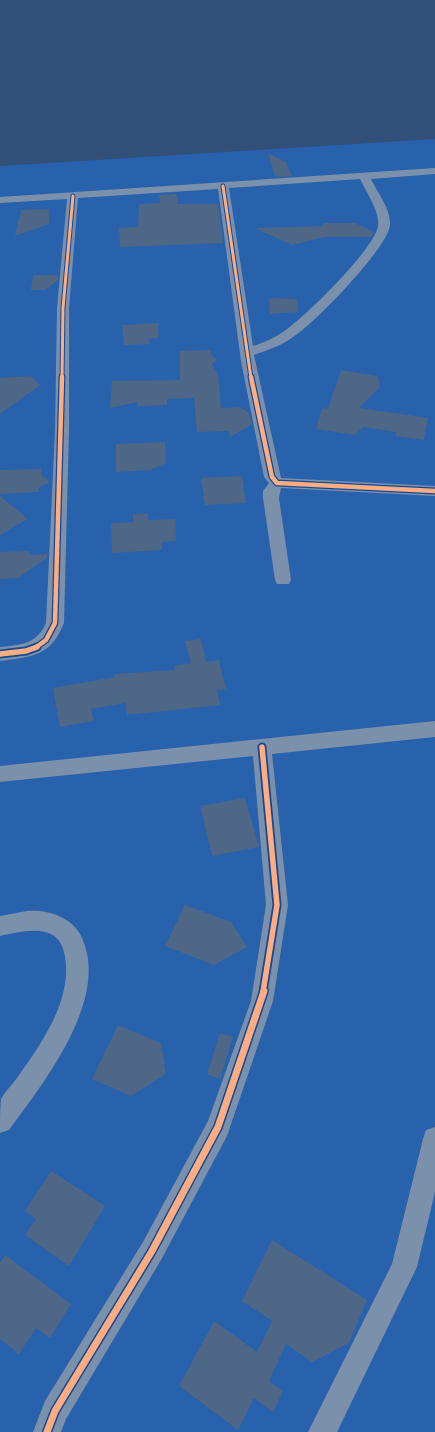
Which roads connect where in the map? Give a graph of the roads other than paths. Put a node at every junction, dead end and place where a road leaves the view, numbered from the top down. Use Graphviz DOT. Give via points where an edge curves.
graph roads {
  1 [pos="435,172"];
  2 [pos="364,176"];
  3 [pos="223,186"];
  4 [pos="73,196"];
  5 [pos="0,200"];
  6 [pos="247,353"];
  7 [pos="277,483"];
  8 [pos="435,492"];
  9 [pos="283,580"];
  10 [pos="0,654"];
  11 [pos="435,729"];
  12 [pos="262,747"];
  13 [pos="0,774"];
  14 [pos="0,926"];
  15 [pos="0,1121"];
  16 [pos="435,1139"];
  17 [pos="47,1432"];
  18 [pos="322,1432"];
  1 -- 2 [label="street"];
  2 -- 3 [label="street"];
  2 -- 6 [label="street" via="381,212 384,224 381,235 294,331 277,342"];
  3 -- 4 [label="street"];
  3 -- 6 [label="street"];
  4 -- 5 [label="street"];
  4 -- 10 [label="street" via="63,308 55,623 51,636 40,647"];
  6 -- 7 [label="street" via="272,477"];
  7 -- 8 [label="street"];
  7 -- 9 [label="street" via="270,498"];
  11 -- 12 [label="street"];
  12 -- 13 [label="street"];
  12 -- 17 [label="street" via="277,905 262,1001 218,1128 152,1251 55,1412"];
  14 -- 15 [label="street" via="40,920 60,927 72,939 78,957 78,984 68,1018"];
  16 -- 18 [label="street" via="404,1267"];
}
